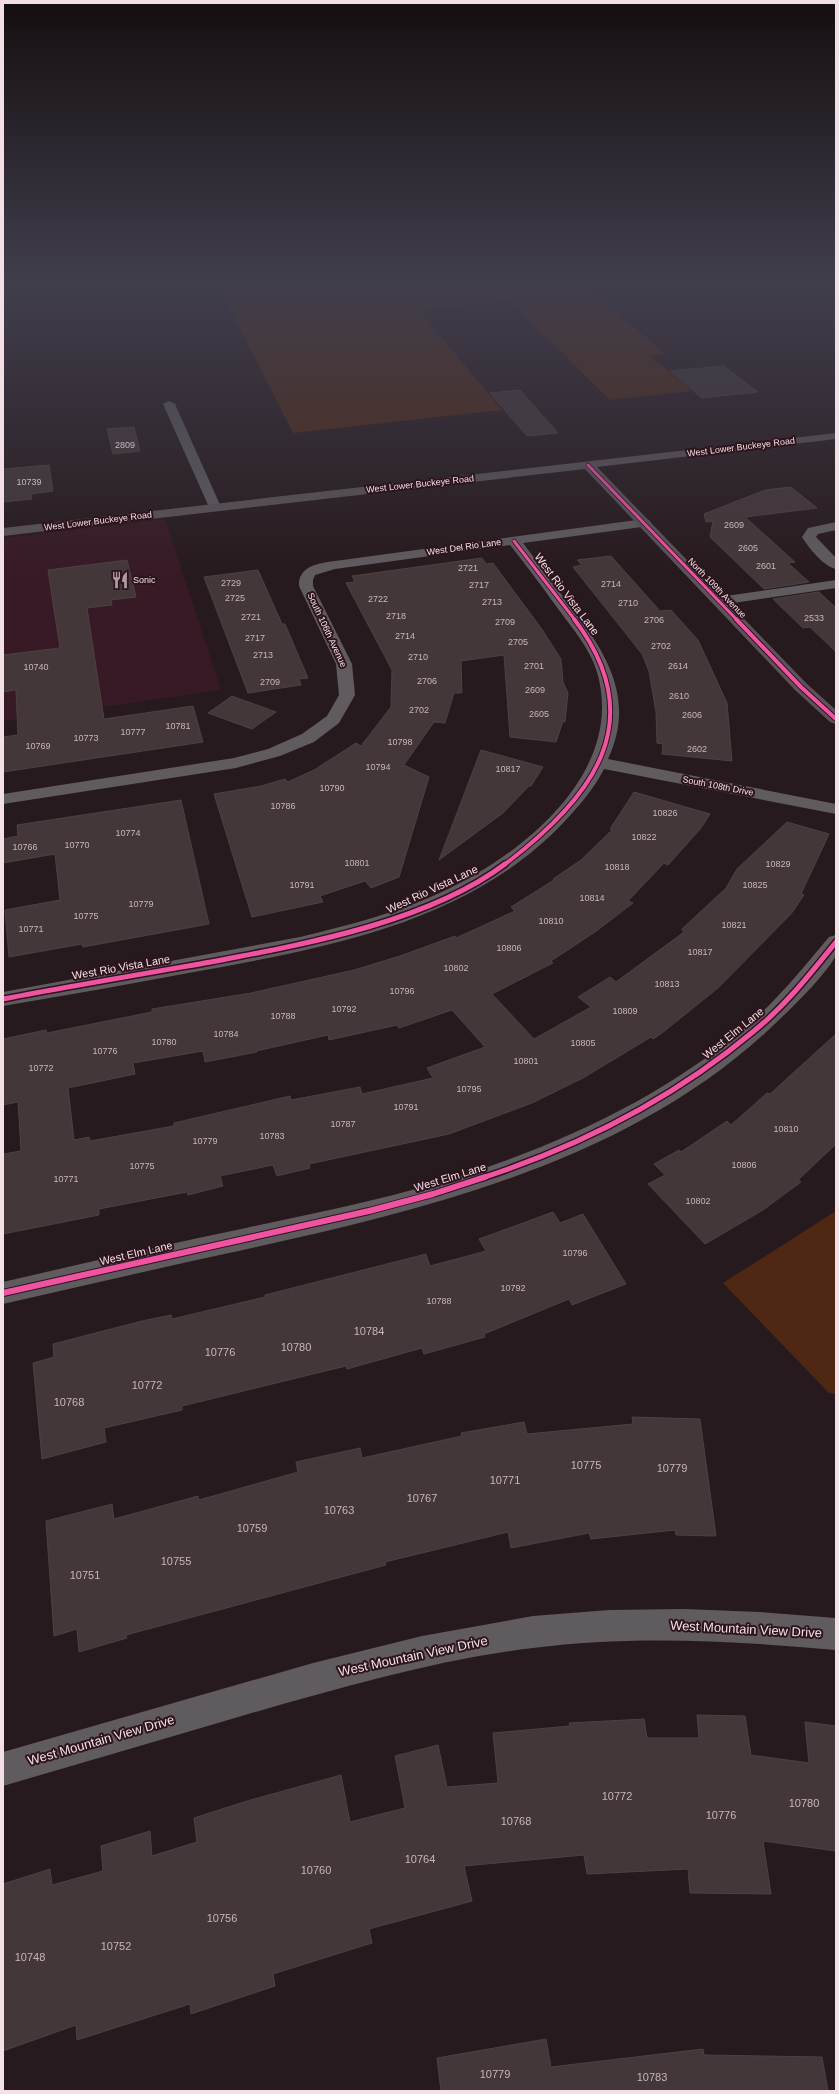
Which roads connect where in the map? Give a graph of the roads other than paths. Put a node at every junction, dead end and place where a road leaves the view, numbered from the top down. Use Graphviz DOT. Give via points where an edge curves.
graph roads {
  1 [pos="169,404"];
  2 [pos="836,436"];
  3 [pos="588,465"];
  4 [pos="214,503"];
  5 [pos="644,523"];
  6 [pos="836,526"];
  7 [pos="3,532"];
  8 [pos="514,541"];
  9 [pos="836,565"];
  10 [pos="309,573"];
  11 [pos="836,584"];
  12 [pos="719,601"];
  13 [pos="836,719"];
  14 [pos="600,763"];
  15 [pos="3,799"];
  16 [pos="836,809"];
  17 [pos="836,942"];
  18 [pos="3,999"];
  19 [pos="3,1293"];
  20 [pos="836,1634"];
  21 [pos="3,1769"];
  1 -- 4 [label="street"];
  2 -- 3 [label="main road, West Lower Buckeye Road"];
  3 -- 4 [label="main road, West Lower Buckeye Road"];
  3 -- 5 [label="main road, North 109th Avenue"];
  4 -- 7 [label="main road, West Lower Buckeye Road"];
  5 -- 8 [label="street, West Del Rio Lane"];
  5 -- 12 [label="main road, North 109th Avenue"];
  6 -- 9 [label="street" via="819,528 808,537"];
  8 -- 10 [label="street, West Del Rio Lane" via="335,565"];
  8 -- 14 [label="street, West Rio Vista Lane" via="582,629 599,658 608,688 610,720"];
  10 -- 15 [label="street, South 106th Avenue" via="306,577 306,586 344,664 349,686 340,709 319,731 304,741 235,764"];
  11 -- 12 [label="street"];
  12 -- 13 [label="main road, North 109th Avenue" via="801,687"];
  14 -- 16 [label="street, South 108th Drive"];
  14 -- 18 [label="street, West Rio Vista Lane" via="569,807 516,856 461,889 409,913 374,926 312,942"];
  17 -- 19 [label="street, West Elm Lane" via="786,1002 732,1049 634,1113 561,1148 431,1195"];
  20 -- 21 [label="street, West Mountain View Drive" via="733,1625 665,1624 601,1626 467,1643 312,1679"];
}
